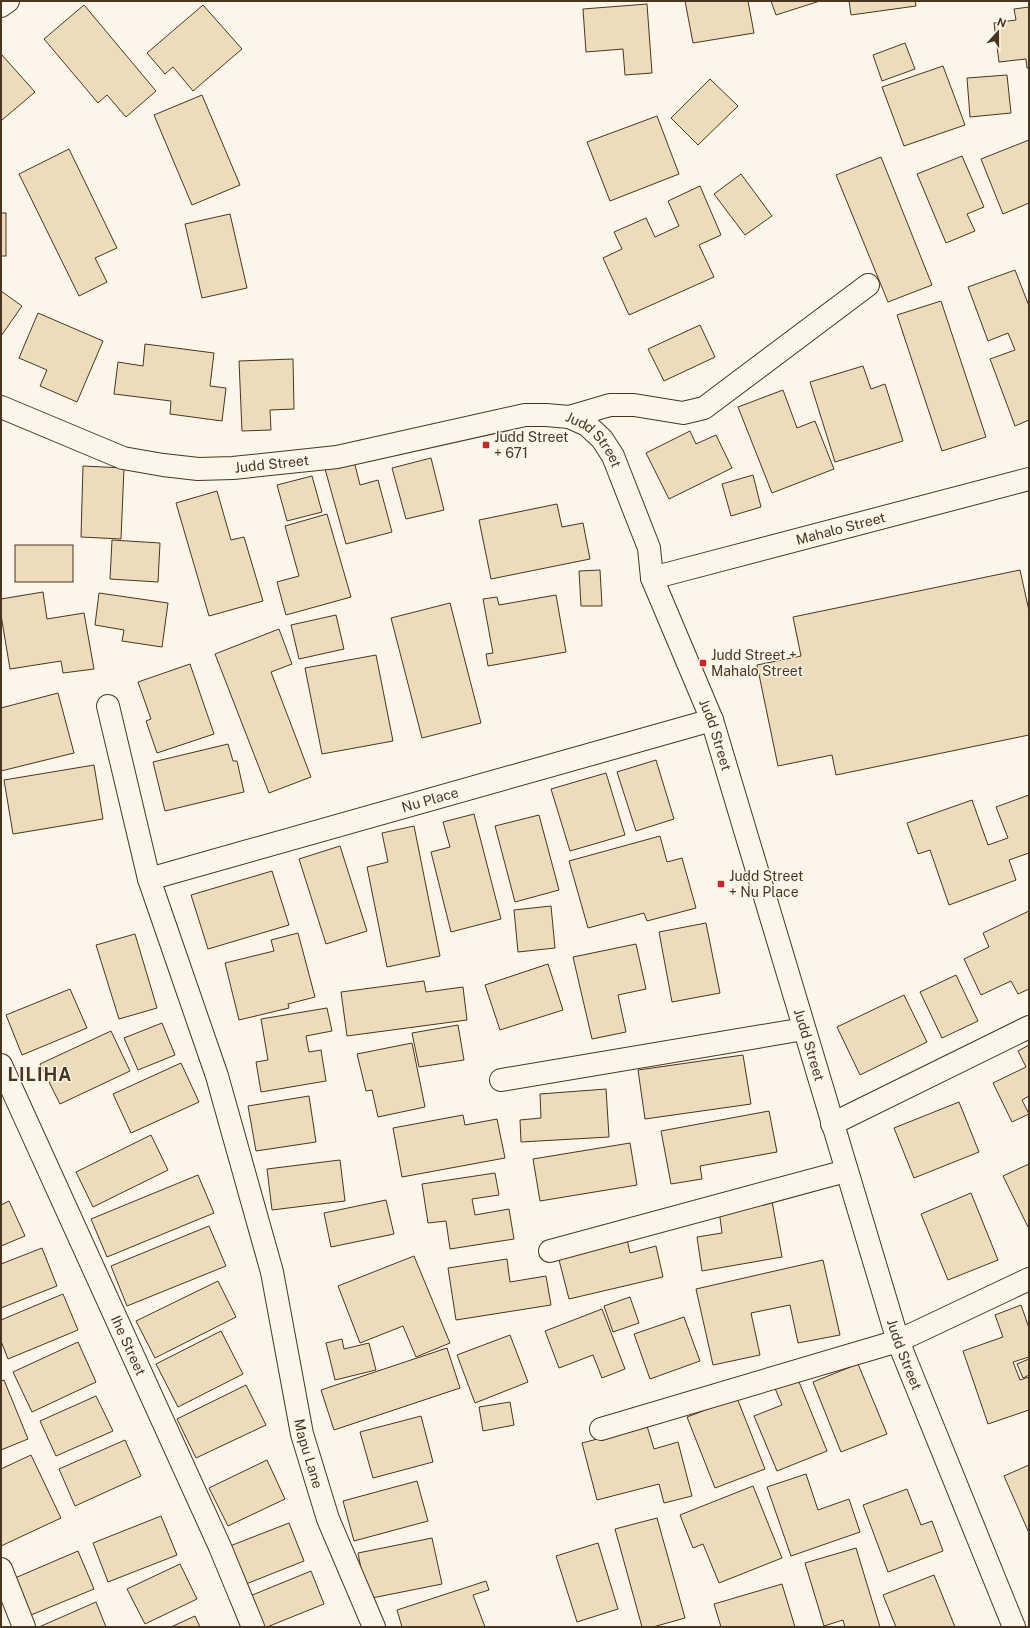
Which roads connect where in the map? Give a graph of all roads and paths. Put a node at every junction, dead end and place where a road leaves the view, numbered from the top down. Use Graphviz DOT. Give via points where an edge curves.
graph roads {
  1 [pos="8,1"];
  2 [pos="1,6"];
  3 [pos="868,285"];
  4 [pos="1,407"];
  5 [pos="569,417"];
  6 [pos="1029,479"];
  7 [pos="652,578"];
  8 [pos="108,706"];
  9 [pos="712,720"];
  10 [pos="149,879"];
  11 [pos="1029,1027"];
  12 [pos="804,1029"];
  13 [pos="1,1066"];
  14 [pos="501,1080"];
  15 [pos="832,1124"];
  16 [pos="846,1172"];
  17 [pos="550,1251"];
  18 [pos="1029,1279"];
  19 [pos="898,1341"];
  20 [pos="601,1429"];
  21 [pos="2,1572"];
  22 [pos="24,1627"];
  23 [pos="253,1627"];
  24 [pos="374,1627"];
  25 [pos="1014,1627"];
  1 -- 2 [label="street"];
  3 -- 5 [label="street" via="704,408 683,413 634,405 610,405"];
  4 -- 5 [label="street, Judd Street" via="123,458 198,469 233,468 337,457 524,415"];
  5 -- 7 [label="street, Judd Street" via="587,425 602,439 613,456 649,548"];
  6 -- 7 [label="street, Mahalo Street"];
  7 -- 9 [label="street, Judd Street"];
  8 -- 10 [label="street, Mapu Lane"];
  9 -- 10 [label="street, Nu Place"];
  9 -- 12 [label="street, Judd Street"];
  10 -- 24 [label="street, Mapu Lane" via="216,1076 272,1272 302,1434 328,1519"];
  11 -- 15 [label="street"];
  12 -- 14 [label="street"];
  12 -- 15 [label="street, Judd Street"];
  13 -- 23 [label="street, Ihe Street" via="220,1547"];
  15 -- 16 [label="street, Judd Street"];
  16 -- 17 [label="street"];
  16 -- 19 [label="street, Judd Street"];
  18 -- 19 [label="street"];
  19 -- 20 [label="street"];
  19 -- 25 [label="street, Judd Street"];
  21 -- 22 [label="street"];
}
